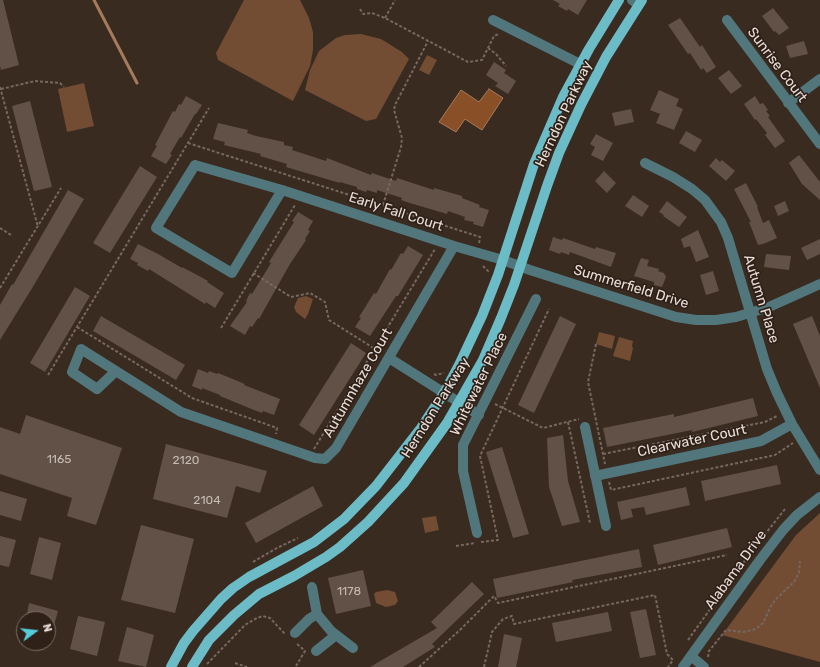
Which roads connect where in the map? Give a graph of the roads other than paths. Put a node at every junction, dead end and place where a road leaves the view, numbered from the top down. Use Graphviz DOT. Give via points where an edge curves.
graph roads {
  1 [pos="619,0"];
  2 [pos="637,2"];
  3 [pos="493,20"];
  4 [pos="727,20"];
  5 [pos="580,64"];
  6 [pos="820,79"];
  7 [pos="788,103"];
  8 [pos="820,144"];
  9 [pos="645,163"];
  10 [pos="282,190"];
  11 [pos="454,246"];
  12 [pos="503,260"];
  13 [pos="521,266"];
  14 [pos="820,284"];
  15 [pos="536,299"];
  16 [pos="751,314"];
  17 [pos="389,358"];
  18 [pos="116,371"];
  19 [pos="444,393"];
  20 [pos="460,402"];
  21 [pos="479,415"];
  22 [pos="583,423"];
  23 [pos="792,424"];
  24 [pos="820,470"];
  25 [pos="595,476"];
  26 [pos="820,497"];
  27 [pos="606,526"];
  28 [pos="477,533"];
  29 [pos="312,587"];
  30 [pos="318,614"];
  31 [pos="336,635"];
  32 [pos="291,636"];
  33 [pos="353,648"];
  34 [pos="316,651"];
  35 [pos="691,656"];
  36 [pos="171,667"];
  37 [pos="192,667"];
  38 [pos="683,667"];
  39 [pos="704,667"];
  1 -- 5 [label="main road, Herndon Parkway"];
  2 -- 13 [label="main road, Herndon Parkway" via="566,136"];
  3 -- 5 [label="street"];
  4 -- 7 [label="street, Sunrise Court"];
  5 -- 12 [label="main road, Herndon Parkway" via="534,164"];
  6 -- 7 [label="street"];
  7 -- 8 [label="street, Sunrise Court"];
  9 -- 16 [label="street, Autumn Place" via="692,189 712,208 728,238"];
  10 -- 10 [label="street, Early Fall Court" via="195,165 156,228 232,273"];
  10 -- 11 [label="street, Early Fall Court"];
  11 -- 12 [label="street, Early Fall Court"];
  11 -- 17 [label="street, Autumnhaze Court"];
  12 -- 13 [label="street, Summerfield Drive"];
  12 -- 19 [label="main road, Herndon Parkway" via="482,316"];
  13 -- 16 [label="street, Summerfield Drive" via="676,317 716,320"];
  13 -- 20 [label="main road, Herndon Parkway" via="486,354"];
  14 -- 16 [label="street, Summerfield Drive"];
  15 -- 21 [label="street, Whitewater Place"];
  16 -- 23 [label="street, Autumn Place" via="767,369"];
  17 -- 18 [label="street, Autumnhaze Court" via="336,448 326,459 315,458 181,412"];
  17 -- 19 [label="street"];
  19 -- 20 [label="street"];
  19 -- 36 [label="main road, Herndon Parkway" via="421,428 361,503 314,542 233,588 192,631"];
  20 -- 21 [label="street"];
  20 -- 37 [label="main road, Herndon Parkway" via="412,472 368,522 326,557 259,594 210,640"];
  21 -- 28 [label="street, Whitewater Place" via="463,446 463,472"];
  22 -- 25 [label="street"];
  23 -- 24 [label="street, Autumn Place"];
  23 -- 25 [label="street, Clearwater Court" via="761,442"];
  25 -- 27 [label="street"];
  26 -- 35 [label="street, Alabama Drive" via="797,515 784,530"];
  29 -- 30 [label="street"];
  30 -- 31 [label="street"];
  30 -- 32 [label="street" via="308,619"];
  31 -- 33 [label="street"];
  31 -- 34 [label="street"];
  35 -- 38 [label="street, Alabama Drive"];
  35 -- 39 [label="street"];
}
